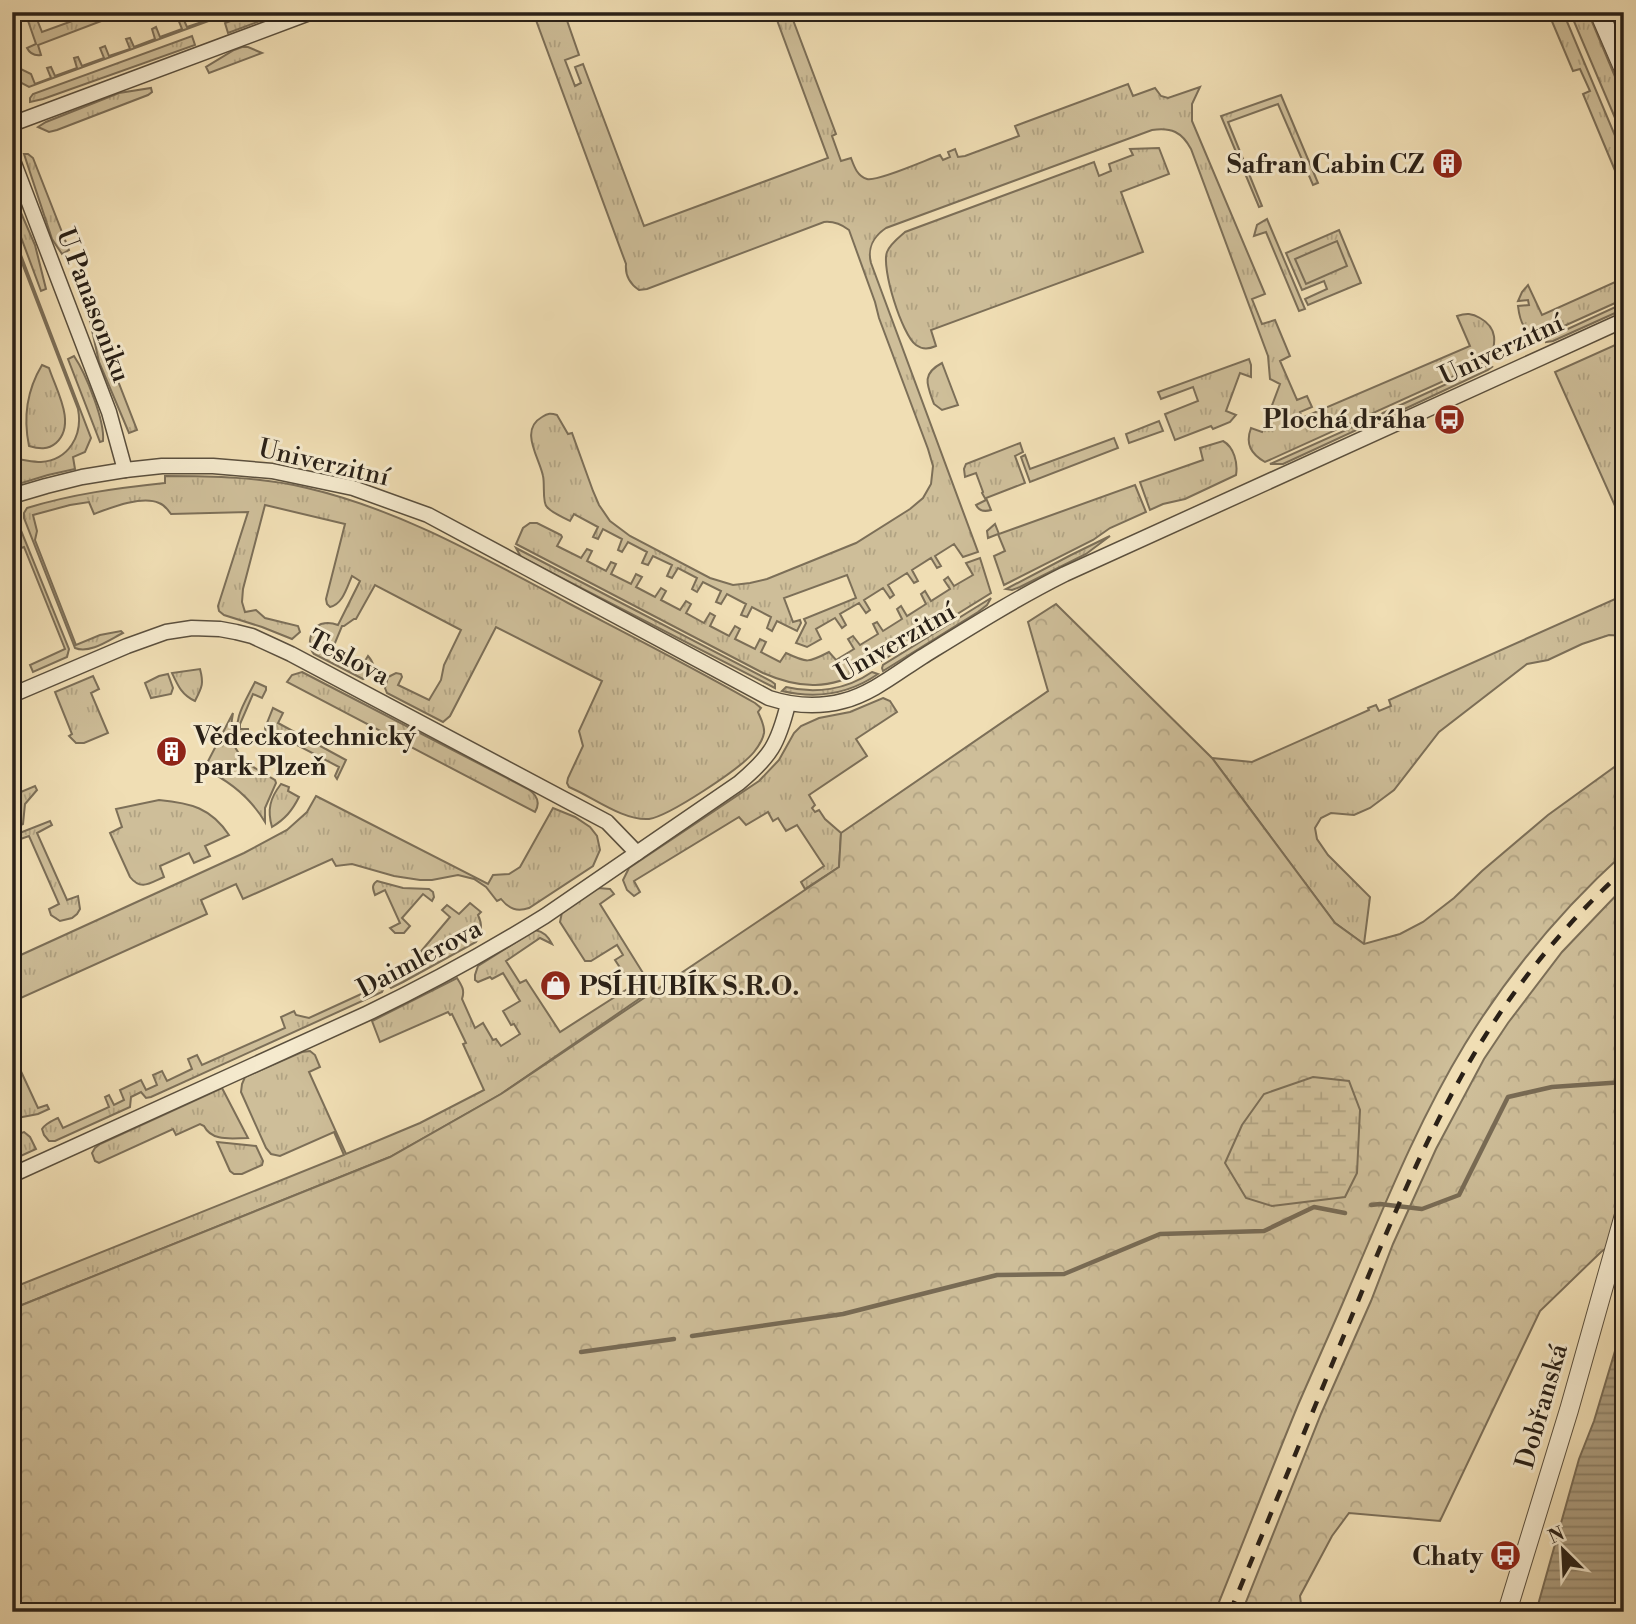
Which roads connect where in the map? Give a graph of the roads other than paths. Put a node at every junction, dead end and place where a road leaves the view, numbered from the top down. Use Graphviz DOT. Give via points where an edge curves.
graph roads {
  1 [pos="312,12"];
  2 [pos="1600,12"];
  3 [pos="1624,70"];
  4 [pos="12,124"];
  5 [pos="12,158"];
  6 [pos="1624,320"];
  7 [pos="125,470"];
  8 [pos="12,496"];
  9 [pos="12,695"];
  10 [pos="788,704"];
  11 [pos="637,853"];
  12 [pos="12,1175"];
  13 [pos="1624,1215"];
  14 [pos="1507,1612"];
  1 -- 4 [label="street"];
  2 -- 3 [label="street"];
  5 -- 7 [label="street, U Panasoniku" via="109,412"];
  6 -- 10 [label="street, Univerzitní" via="1065,573 861,695 829,705"];
  7 -- 8 [label="street, Univerzitní"];
  7 -- 10 [label="street, Univerzitní" via="212,466 272,471 353,488 428,515 749,689"];
  9 -- 11 [label="street, Teslova" via="166,632 220,629 252,636 607,822"];
  10 -- 11 [label="street, Daimlerova" via="782,728 760,766"];
  11 -- 12 [label="street, Daimlerova" via="534,923 424,986"];
  13 -- 14 [label="street, Dobřanská"];
}
